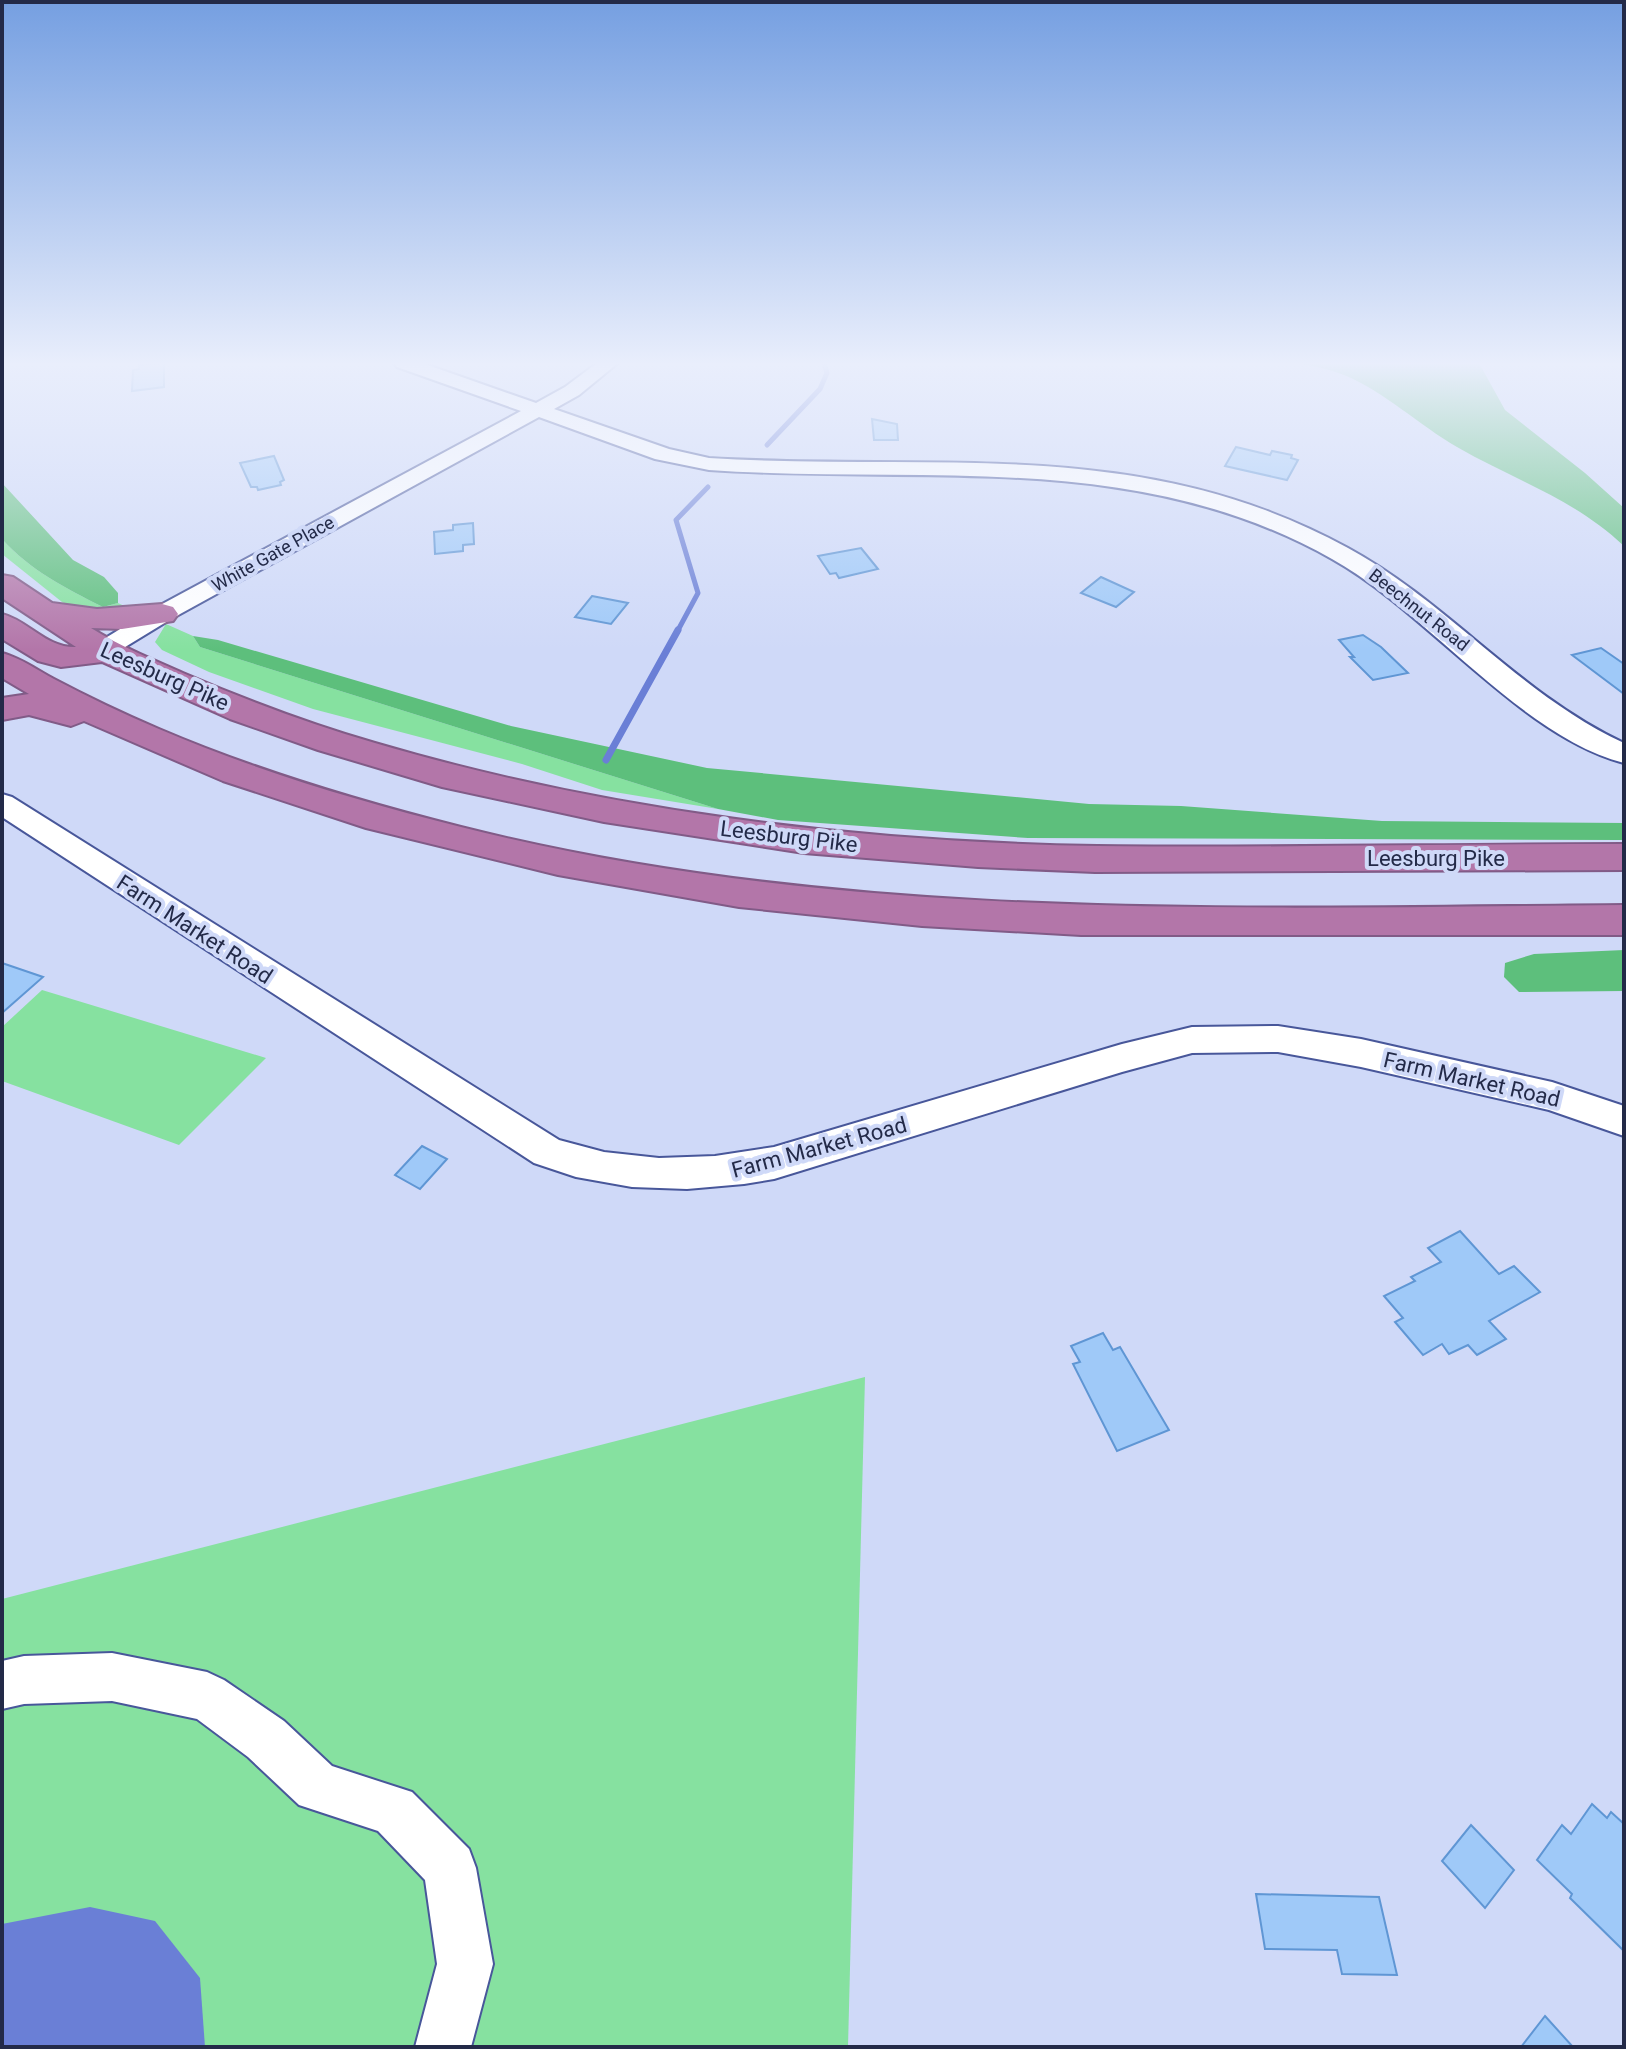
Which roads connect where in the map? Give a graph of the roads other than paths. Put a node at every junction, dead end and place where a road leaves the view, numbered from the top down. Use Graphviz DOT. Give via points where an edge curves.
graph roads {
  1 [pos="447,459"];
  2 [pos="684,459"];
  3 [pos="14,592"];
  4 [pos="162,614"];
  5 [pos="2,624"];
  6 [pos="103,650"];
  7 [pos="2,663"];
  8 [pos="191,691"];
  9 [pos="2,709"];
  10 [pos="131,732"];
  11 [pos="1624,754"];
  12 [pos="2,804"];
  13 [pos="1624,857"];
  14 [pos="1624,920"];
  15 [pos="1624,1121"];
  16 [pos="2,1685"];
  17 [pos="443,2047"];
  1 -- 4 [label="street, White Gate Place"];
  2 -- 11 [label="street, Beechnut Road" via="709,464 1048,471 1135,482 1232,507 1306,536 1373,573 1539,707"];
  3 -- 4 [label="highway" via="96,621"];
  3 -- 6 [label="highway, Leesburg Pike"];
  4 -- 6 [label="street, White Gate Place"];
  4 -- 8 [label="highway" via="148,632 148,648"];
  5 -- 6 [label="highway" via="67,660"];
  6 -- 8 [label="highway, Leesburg Pike"];
  7 -- 10 [label="highway"];
  8 -- 13 [label="highway, Leesburg Pike" via="331,742 455,779 604,810 804,840 1095,859"];
  9 -- 10 [label="highway" via="38,705"];
  10 -- 14 [label="highway" via="362,815 521,855 783,897 1014,918"];
  12 -- 15 [label="street, Farm Market Road" via="547,1152 628,1174 721,1173 774,1163 1192,1040 1278,1039 1361,1053 1511,1086"];
  16 -- 17 [label="street" via="112,1677 207,1697 266,1739 317,1787 394,1810 450,1868 465,1964"];
}
